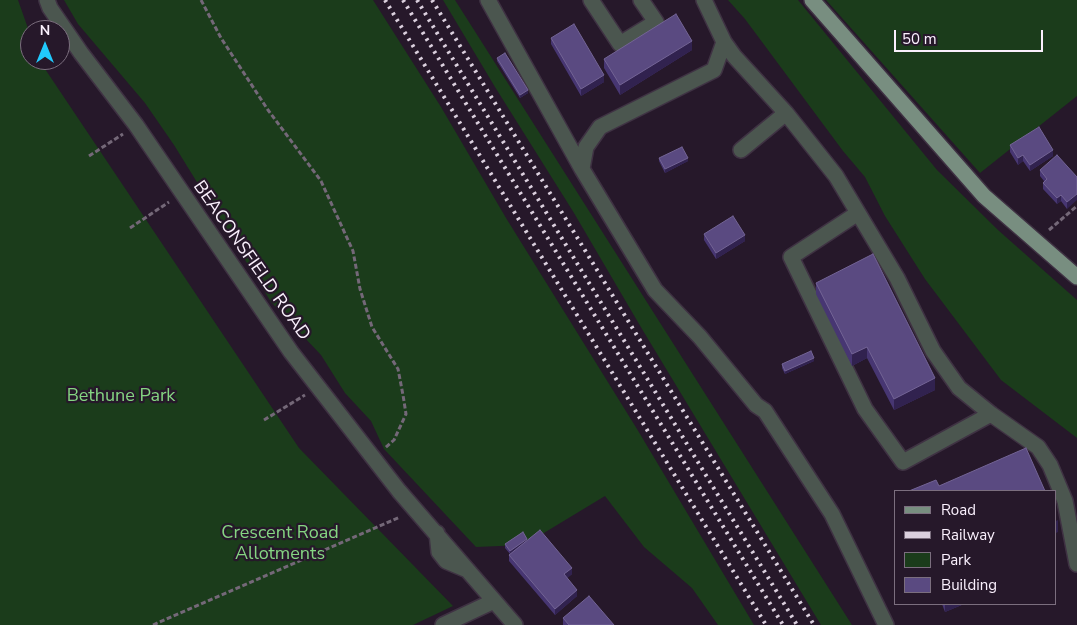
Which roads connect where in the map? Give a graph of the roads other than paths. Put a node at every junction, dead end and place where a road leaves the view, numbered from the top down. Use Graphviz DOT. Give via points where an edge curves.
graph roads {
  1 [pos="47,0"];
  2 [pos="488,0"];
  3 [pos="591,0"];
  4 [pos="640,0"];
  5 [pos="704,0"];
  6 [pos="812,0"];
  7 [pos="724,42"];
  8 [pos="786,113"];
  9 [pos="741,150"];
  10 [pos="582,169"];
  11 [pos="858,213"];
  12 [pos="1077,278"];
  13 [pos="990,414"];
  14 [pos="1077,564"];
  15 [pos="494,601"];
  16 [pos="443,625"];
  17 [pos="515,625"];
  18 [pos="886,625"];
  1 -- 15 [label="street, BEACONSFIELD ROAD" via="291,352 437,533 442,557 467,570"];
  2 -- 10 [label="street"];
  3 -- 4 [label="street" via="620,44 656,22"];
  5 -- 7 [label="street"];
  6 -- 12 [label="main road" via="984,196"];
  7 -- 8 [label="street"];
  7 -- 10 [label="street" via="714,70 600,127 586,147"];
  8 -- 9 [label="street"];
  8 -- 11 [label="street" via="836,176"];
  10 -- 18 [label="street" via="654,290 700,337 756,405 765,411 832,514"];
  11 -- 13 [label="street" via="897,278 933,350 959,388"];
  11 -- 13 [label="street" via="791,258 865,409 903,462"];
  13 -- 14 [label="street" via="1038,447 1050,465 1065,501"];
  15 -- 16 [label="street"];
  15 -- 17 [label="street, BEACONSFIELD ROAD"];
}
